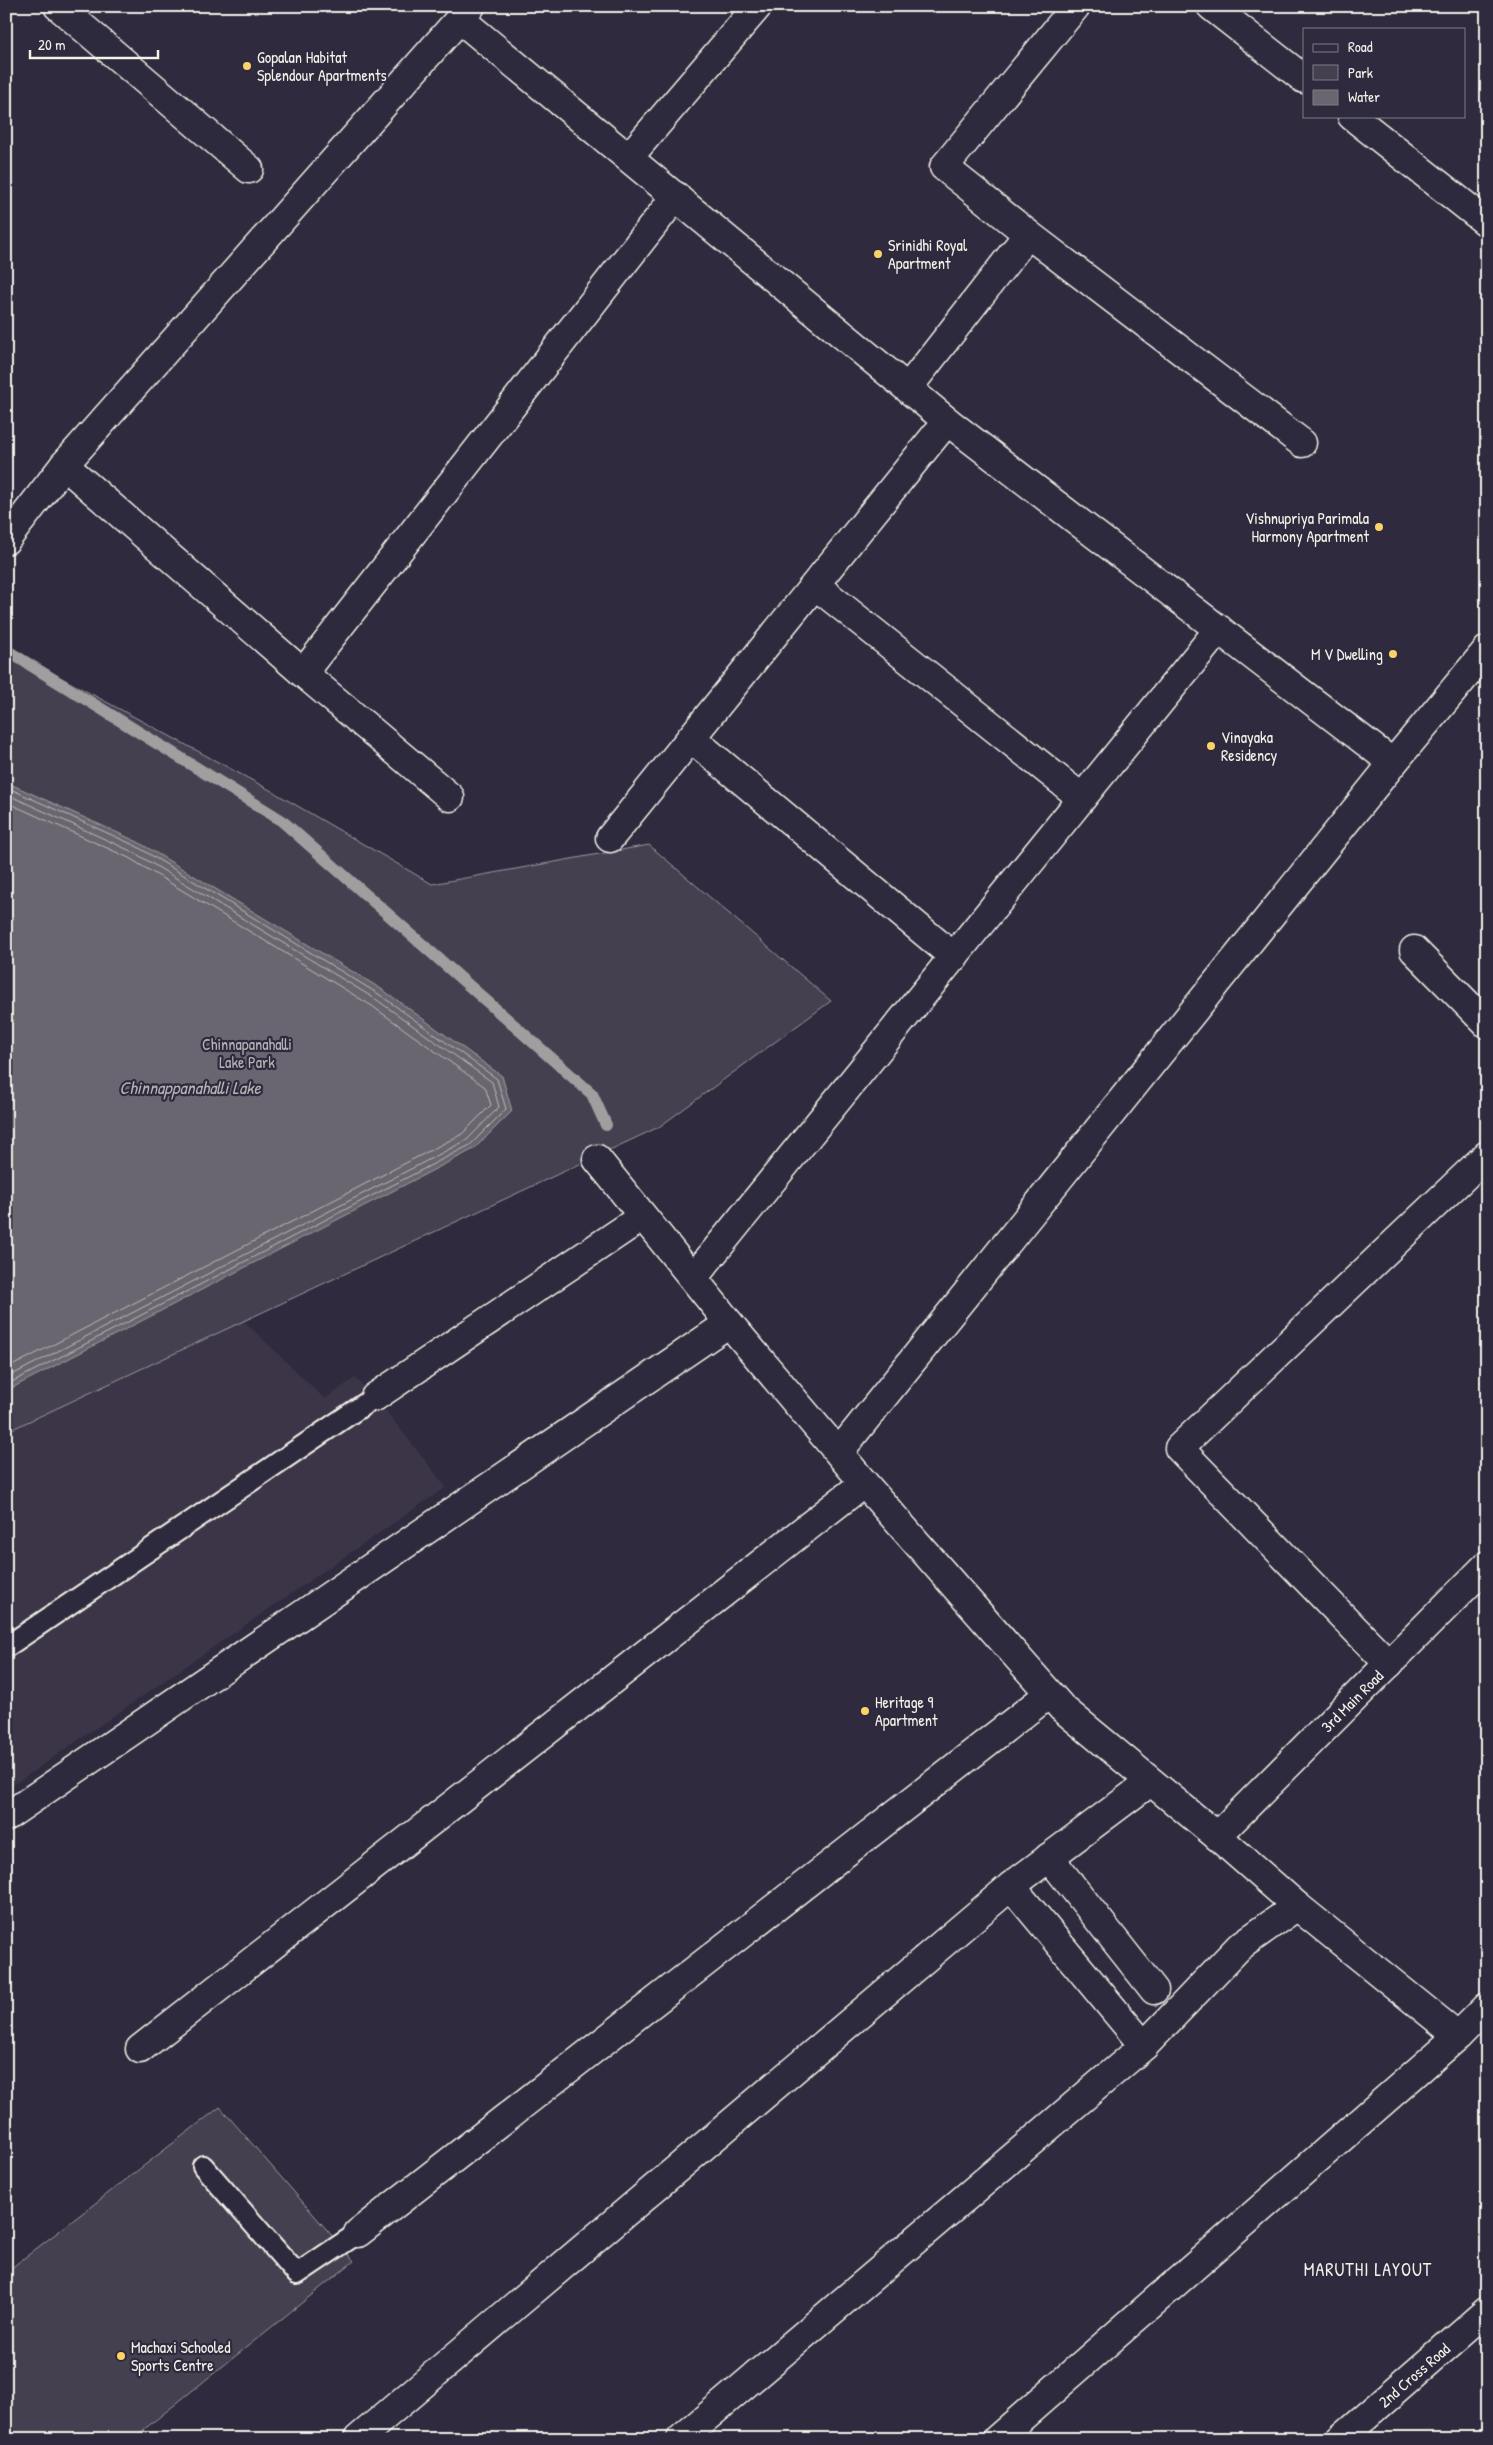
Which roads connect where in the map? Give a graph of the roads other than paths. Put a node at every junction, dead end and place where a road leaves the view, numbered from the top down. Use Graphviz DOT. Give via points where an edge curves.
graph roads {
  1 [pos="58,6"];
  2 [pos="758,6"];
  3 [pos="1076,6"];
  4 [pos="1211,6"];
  5 [pos="466,12"];
  6 [pos="1303,78"];
  7 [pos="1355,118"];
  8 [pos="629,157"];
  9 [pos="249,169"];
  10 [pos="676,196"];
  11 [pos="1485,220"];
  12 [pos="1028,234"];
  13 [pos="908,388"];
  14 [pos="947,421"];
  15 [pos="1302,443"];
  16 [pos="64,465"];
  17 [pos="6,540"];
  18 [pos="815,585"];
  19 [pos="1220,629"];
  20 [pos="1487,650"];
  21 [pos="302,673"];
  22 [pos="691,738"];
  23 [pos="1393,763"];
  24 [pos="450,797"];
  25 [pos="1082,798"];
  26 [pos="610,838"];
  27 [pos="1414,950"];
  28 [pos="954,957"];
  29 [pos="1487,1024"];
  30 [pos="1487,1155"];
  31 [pos="597,1159"];
  32 [pos="642,1217"];
  33 [pos="694,1277"];
  34 [pos="729,1323"];
  35 [pos="375,1397"];
  36 [pos="838,1452"];
  37 [pos="864,1483"];
  38 [pos="1487,1565"];
  39 [pos="6,1647"];
  40 [pos="1389,1664"];
  41 [pos="1049,1694"];
  42 [pos="1150,1782"];
  43 [pos="6,1817"];
  44 [pos="1217,1836"];
  45 [pos="1049,1857"];
  46 [pos="1011,1886"];
  47 [pos="1297,1906"];
  48 [pos="1154,1990"];
  49 [pos="1486,2008"];
  50 [pos="1458,2036"];
  51 [pos="1144,2046"];
  52 [pos="140,2049"];
  53 [pos="203,2166"];
  54 [pos="358,2234"];
  55 [pos="1487,2311"];
  56 [pos="358,2439"];
  57 [pos="681,2439"];
  58 [pos="997,2439"];
  59 [pos="1340,2439"];
  1 -- 9 [label="street"];
  2 -- 8 [label="street"];
  3 -- 12 [label="street" via="944,167"];
  4 -- 6 [label="street"];
  5 -- 8 [label="street"];
  5 -- 16 [label="street"];
  7 -- 11 [label="street"];
  8 -- 10 [label="street"];
  10 -- 13 [label="street"];
  10 -- 21 [label="street"];
  12 -- 13 [label="street"];
  12 -- 15 [label="street"];
  13 -- 14 [label="street"];
  14 -- 18 [label="street"];
  14 -- 19 [label="street"];
  16 -- 17 [label="street"];
  16 -- 21 [label="street"];
  18 -- 22 [label="street"];
  18 -- 25 [label="street"];
  19 -- 23 [label="street"];
  19 -- 25 [label="street"];
  20 -- 23 [label="street"];
  21 -- 24 [label="street"];
  22 -- 26 [label="street"];
  22 -- 28 [label="street"];
  23 -- 36 [label="street"];
  25 -- 28 [label="street"];
  27 -- 29 [label="street"];
  28 -- 33 [label="street"];
  30 -- 40 [label="street" via="1179,1448"];
  31 -- 32 [label="street"];
  32 -- 33 [label="street"];
  32 -- 35 [label="street"];
  33 -- 34 [label="street"];
  34 -- 36 [label="street"];
  34 -- 43 [label="street"];
  35 -- 39 [label="lane"];
  36 -- 37 [label="street"];
  37 -- 41 [label="street"];
  37 -- 52 [label="street"];
  38 -- 40 [label="street, 3rd Main Road"];
  40 -- 44 [label="street, 3rd Main Road"];
  41 -- 42 [label="street"];
  41 -- 54 [label="street"];
  42 -- 44 [label="street"];
  42 -- 45 [label="street"];
  44 -- 47 [label="street"];
  45 -- 46 [label="street"];
  45 -- 48 [label="street"];
  46 -- 51 [label="street"];
  46 -- 56 [label="street"];
  47 -- 50 [label="street"];
  47 -- 51 [label="street" via="1239,1946"];
  49 -- 50 [label="street"];
  50 -- 58 [label="street"];
  51 -- 57 [label="street"];
  53 -- 54 [label="lane" via="296,2274"];
  55 -- 59 [label="street, 2nd Cross Road"];
}
